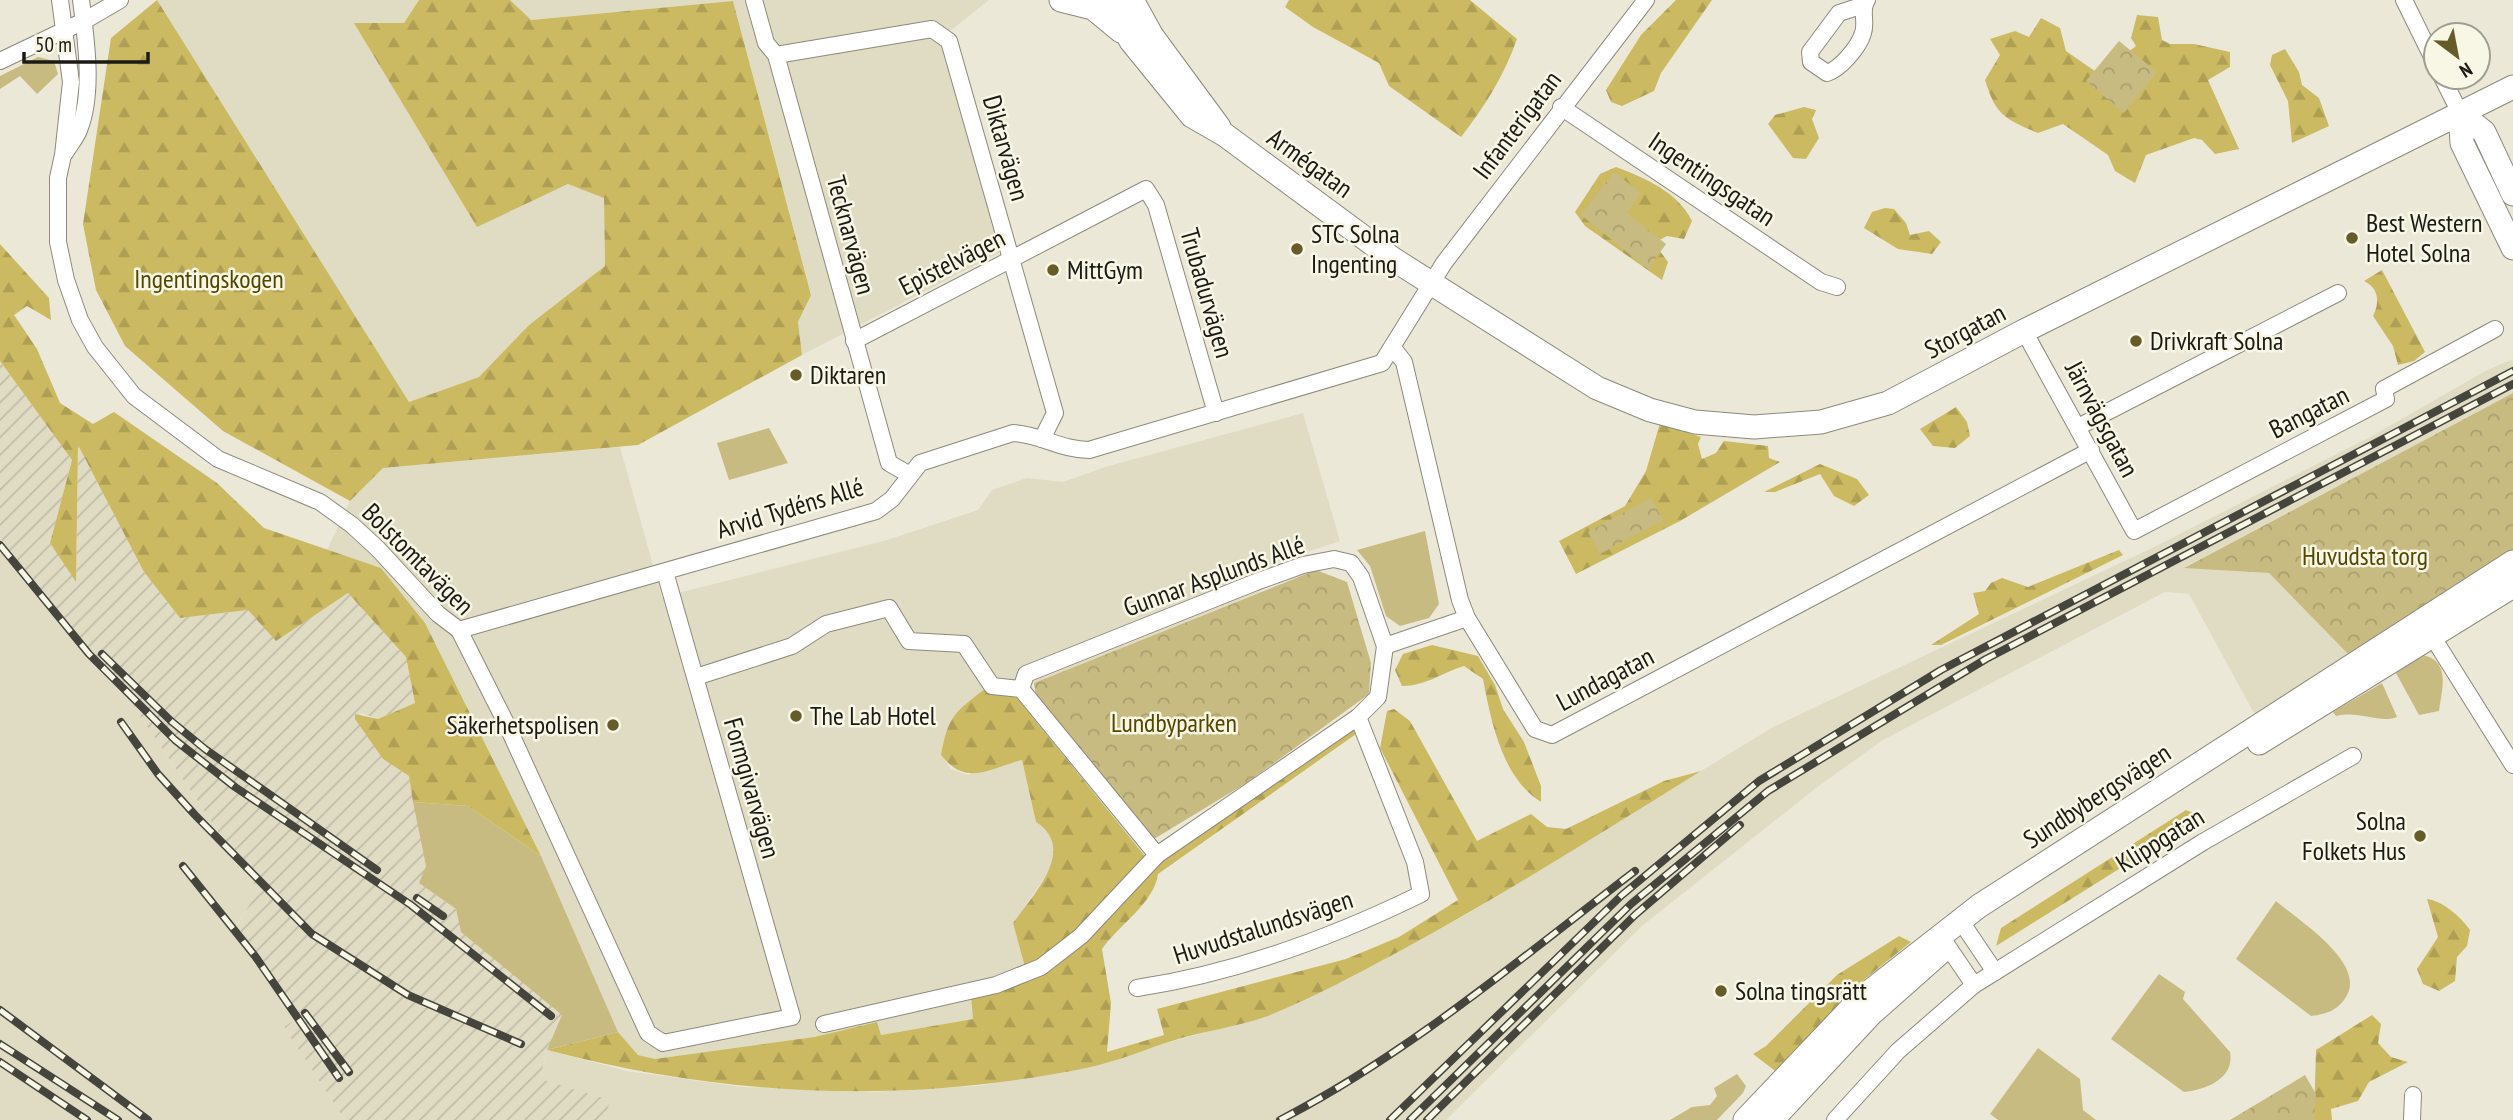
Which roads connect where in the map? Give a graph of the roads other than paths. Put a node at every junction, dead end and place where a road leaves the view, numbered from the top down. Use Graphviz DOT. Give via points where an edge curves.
graph roads {
  1 [pos="60,0"];
  2 [pos="81,0"];
  3 [pos="120,0"];
  4 [pos="754,0"];
  5 [pos="1061,0"];
  6 [pos="1109,0"];
  7 [pos="1132,0"];
  8 [pos="1646,0"];
  9 [pos="2404,0"];
  10 [pos="84,21"];
  11 [pos="65,31"];
  12 [pos="2422,37"];
  13 [pos="1131,41"];
  14 [pos="776,55"];
  15 [pos="0,61"];
  16 [pos="2513,87"];
  17 [pos="2449,91"];
  18 [pos="1561,107"];
  19 [pos="2460,113"];
  20 [pos="1225,135"];
  21 [pos="64,155"];
  22 [pos="1146,189"];
  23 [pos="2513,194"];
  24 [pos="2513,248"];
  25 [pos="1011,259"];
  26 [pos="1430,283"];
  27 [pos="1837,287"];
  28 [pos="2338,293"];
  29 [pos="2495,329"];
  30 [pos="2024,331"];
  31 [pos="854,341"];
  32 [pos="1393,348"];
  33 [pos="1216,413"];
  34 [pos="2078,428"];
  35 [pos="1042,439"];
  36 [pos="2091,450"];
  37 [pos="909,475"];
  38 [pos="2134,531"];
  39 [pos="2513,562"];
  40 [pos="665,572"];
  41 [pos="2513,586"];
  42 [pos="1467,618"];
  43 [pos="2427,628"];
  44 [pos="458,630"];
  45 [pos="1385,646"];
  46 [pos="696,677"];
  47 [pos="1021,688"];
  48 [pos="1358,717"];
  49 [pos="2353,756"];
  50 [pos="2513,765"];
  51 [pos="1157,855"];
  52 [pos="1964,926"];
  53 [pos="1944,941"];
  54 [pos="1995,972"];
  55 [pos="1974,985"];
  56 [pos="1137,988"];
  57 [pos="792,1017"];
  58 [pos="824,1024"];
  59 [pos="2413,1095"];
  60 [pos="1745,1120"];
  61 [pos="1772,1120"];
  62 [pos="1835,1120"];
  63 [pos="2412,1120"];
  1 -- 11 [label="street, Bolstomtavägen"];
  2 -- 10 [label="street, Bolstomtavägen"];
  3 -- 10 [label="street"];
  4 -- 14 [label="street, Tecknarvägen" via="766,43"];
  5 -- 13 [label="street" via="1093,8"];
  6 -- 13 [label="street, Armégatan"];
  7 -- 20 [label="street, Armégatan" via="1152,36"];
  8 -- 18 [label="street, Infanterigatan"];
  9 -- 12 [label="street"];
  10 -- 11 [label="street"];
  10 -- 21 [label="street, Bolstomtavägen" via="86,90 79,129"];
  11 -- 15 [label="street"];
  11 -- 21 [label="street, Bolstomtavägen" via="71,82"];
  13 -- 20 [label="street, Armégatan" via="1192,116"];
  14 -- 25 [label="street, Diktarvägen" via="932,29 949,41"];
  14 -- 31 [label="street, Tecknarvägen"];
  16 -- 19 [label="street, Storgatan"];
  17 -- 19 [label="street"];
  18 -- 26 [label="street, Infanterigatan"];
  18 -- 27 [label="street, Ingentingsgatan" via="1821,282"];
  19 -- 23 [label="street" via="2483,132"];
  19 -- 24 [label="street" via="2462,143"];
  19 -- 30 [label="street, Storgatan"];
  20 -- 26 [label="street, Armégatan"];
  21 -- 44 [label="street, Bolstomtavägen" via="58,178 58,242 66,281 80,320 112,371 158,416 218,459 320,502 341,517"];
  22 -- 25 [label="street, Epistelvägen"];
  22 -- 33 [label="street, Trubadurvägen" via="1156,205"];
  25 -- 31 [label="street, Epistelvägen"];
  25 -- 35 [label="street, Diktarvägen" via="1055,413"];
  26 -- 30 [label="street, Storgatan" via="1597,388 1695,422 1754,427 1821,422 1888,403"];
  26 -- 32 [label="street"];
  28 -- 34 [label="street"];
  29 -- 38 [label="street, Bangatan" via="2384,389 2386,400"];
  30 -- 34 [label="street, Järnvägsgatan"];
  31 -- 37 [label="street, Tecknarvägen" via="889,463"];
  32 -- 33 [label="street, Arvid Tydéns Allé" via="1381,363"];
  32 -- 42 [label="street, Lundagatan" via="1404,362"];
  33 -- 35 [label="street, Arvid Tydéns Allé" via="1089,450 1069,450"];
  34 -- 36 [label="street, Järnvägsgatan"];
  35 -- 37 [label="street, Arvid Tydéns Allé" via="1013,433 920,463"];
  36 -- 38 [label="street, Järnvägsgatan"];
  36 -- 42 [label="street, Lundagatan" via="1552,735 1535,729"];
  37 -- 40 [label="street, Arvid Tydéns Allé" via="892,499 876,511"];
  39 -- 43 [label="street, Sundbybergsvägen"];
  40 -- 44 [label="street, Arvid Tydéns Allé"];
  40 -- 46 [label="street, Formgivarvägen"];
  41 -- 43 [label="street, Sundbybergsvägen"];
  42 -- 45 [label="street"];
  43 -- 50 [label="street"];
  43 -- 52 [label="street, Sundbybergsvägen"];
  44 -- 57 [label="street, Bolstomtavägen" via="505,721 648,1033 663,1043"];
  45 -- 47 [label="street, Gunnar Asplunds Allé" via="1361,577 1351,563 1334,559 1256,582 1026,674"];
  45 -- 48 [label="street, Gunnar Asplunds Allé" via="1378,697"];
  46 -- 47 [label="street" via="792,646 826,624 888,608 909,641 964,644 992,686"];
  46 -- 57 [label="street, Formgivarvägen"];
  47 -- 51 [label="street"];
  48 -- 51 [label="street, Gunnar Asplunds Allé"];
  48 -- 56 [label="street, Huvudstalundsvägen" via="1415,862 1421,894 1307,944"];
  49 -- 54 [label="street, Klippgatan" via="2203,842"];
  51 -- 58 [label="street, Gunnar Asplunds Allé" via="1081,936 1041,967 996,985"];
  52 -- 53 [label="street, Sundbybergsvägen"];
  52 -- 54 [label="street"];
  53 -- 55 [label="street"];
  53 -- 60 [label="street, Sundbybergsvägen" via="1860,999"];
  53 -- 61 [label="street, Sundbybergsvägen"];
  54 -- 55 [label="street, Klippgatan"];
  55 -- 62 [label="street, Klippgatan" via="1898,1051"];
  59 -- 63 [label="street"];
}
